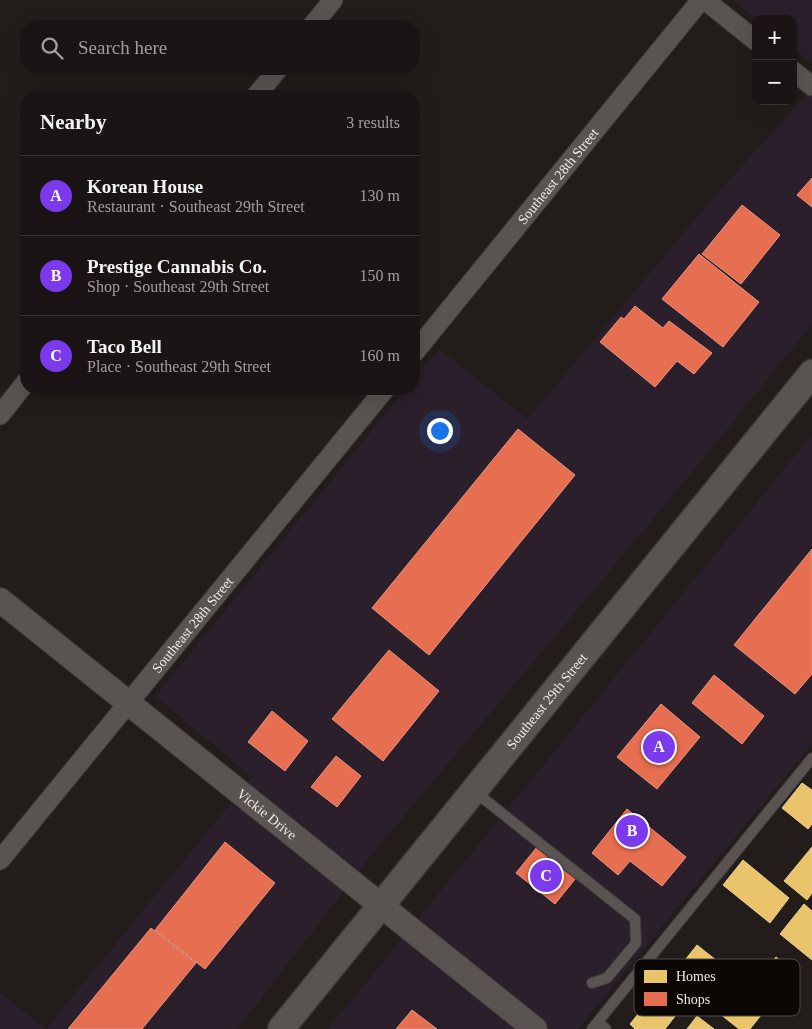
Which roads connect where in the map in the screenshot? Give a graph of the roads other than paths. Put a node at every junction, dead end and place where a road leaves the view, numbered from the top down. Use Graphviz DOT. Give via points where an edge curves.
graph roads {
  1 [pos="333,0"];
  2 [pos="701,0"];
  3 [pos="705,0"];
  4 [pos="317,20"];
  5 [pos="752,38"];
  6 [pos="797,74"];
  7 [pos="273,75"];
  8 [pos="812,86"];
  9 [pos="261,90"];
  10 [pos="420,346"];
  11 [pos="812,373"];
  12 [pos="20,390"];
  13 [pos="380,395"];
  14 [pos="0,415"];
  15 [pos="0,600"];
  16 [pos="130,703"];
  17 [pos="812,758"];
  18 [pos="474,791"];
  19 [pos="0,860"];
  20 [pos="382,905"];
  21 [pos="653,959"];
  22 [pos="592,983"];
  23 [pos="634,983"];
  24 [pos="599,1027"];
  25 [pos="281,1029"];
  26 [pos="535,1029"];
  1 -- 4 [label="street"];
  2 -- 10 [label="street, Southeast 28th Street"];
  3 -- 5 [label="street"];
  6 -- 8 [label="street"];
  7 -- 9 [label="street"];
  11 -- 18 [label="main road, Southeast 29th Street"];
  12 -- 14 [label="street"];
  13 -- 16 [label="street, Southeast 28th Street"];
  15 -- 16 [label="street, Vickie Drive"];
  16 -- 19 [label="street, Southeast 28th Street"];
  16 -- 20 [label="street, Vickie Drive"];
  17 -- 21 [label="lane"];
  18 -- 20 [label="main road, Southeast 29th Street"];
  18 -- 22 [label="lane" via="635,919 636,943 607,978"];
  20 -- 25 [label="main road, Southeast 29th Street"];
  20 -- 26 [label="street, Vickie Drive"];
  23 -- 24 [label="lane"];
}
